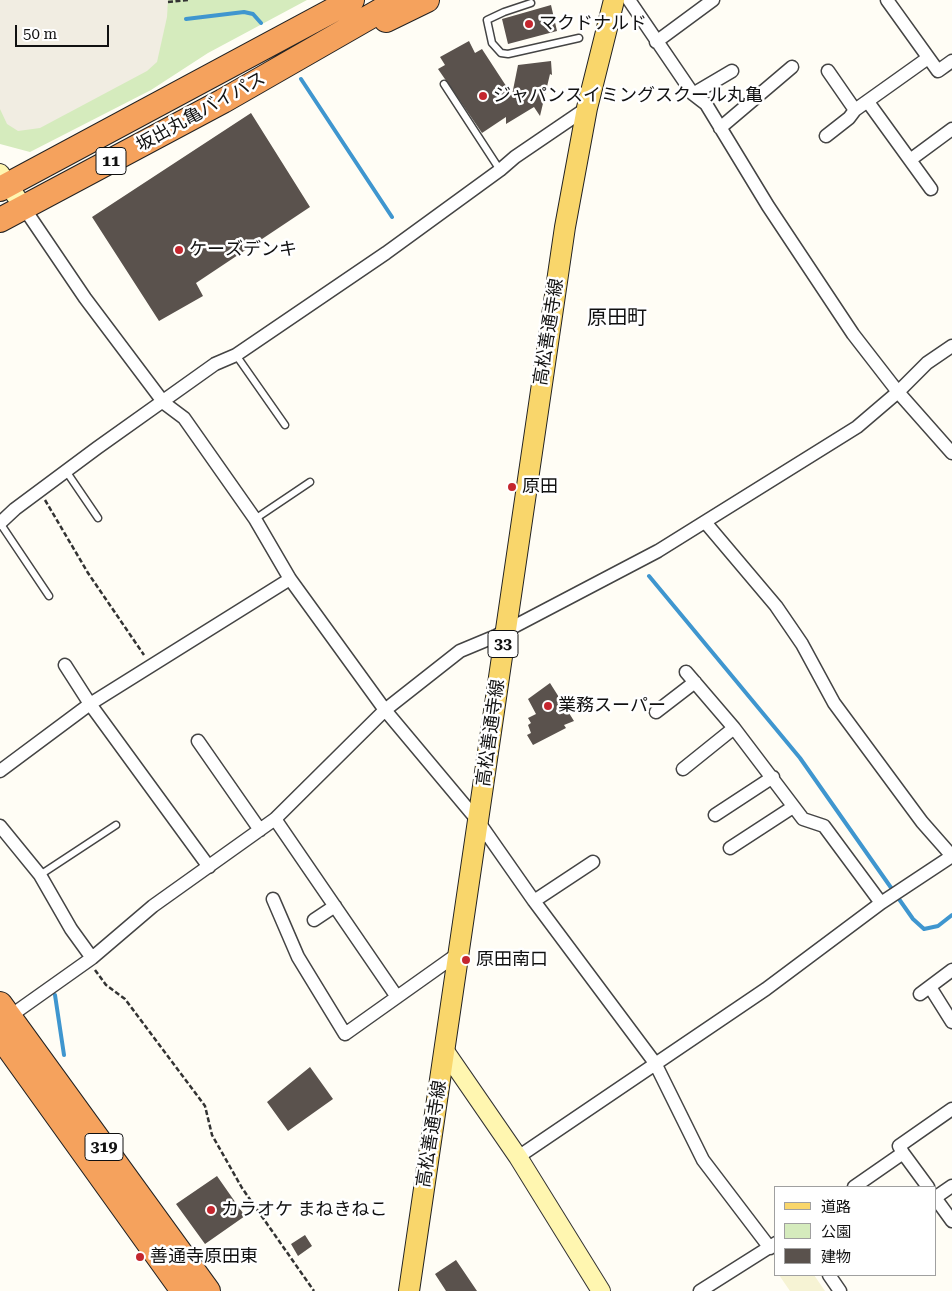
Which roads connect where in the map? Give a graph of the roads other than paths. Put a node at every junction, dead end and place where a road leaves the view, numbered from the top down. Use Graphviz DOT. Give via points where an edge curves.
graph roads {
  1 [pos="332,0"];
  2 [pos="352,0"];
  3 [pos="399,0"];
  4 [pos="427,0"];
  5 [pos="614,0"];
  6 [pos="629,0"];
  7 [pos="712,0"];
  8 [pos="887,0"];
  9 [pos="531,3"];
  10 [pos="579,38"];
  11 [pos="656,42"];
  12 [pos="928,58"];
  13 [pos="952,61"];
  14 [pos="792,67"];
  15 [pos="732,71"];
  16 [pos="828,71"];
  17 [pos="195,84"];
  18 [pos="444,84"];
  19 [pos="693,94"];
  20 [pos="222,101"];
  21 [pos="868,102"];
  22 [pos="587,108"];
  23 [pos="856,110"];
  24 [pos="720,128"];
  25 [pos="952,129"];
  26 [pos="826,136"];
  27 [pos="910,160"];
  28 [pos="500,170"];
  29 [pos="3,182"];
  30 [pos="931,189"];
  31 [pos="24,208"];
  32 [pos="0,220"];
  33 [pos="952,346"];
  34 [pos="236,355"];
  35 [pos="898,392"];
  36 [pos="164,403"];
  37 [pos="285,425"];
  38 [pos="952,454"];
  39 [pos="66,470"];
  40 [pos="310,482"];
  41 [pos="98,518"];
  42 [pos="255,519"];
  43 [pos="705,522"];
  44 [pos="0,523"];
  45 [pos="290,579"];
  46 [pos="49,596"];
  47 [pos="505,630"];
  48 [pos="65,665"];
  49 [pos="686,672"];
  50 [pos="695,682"];
  51 [pos="90,704"];
  52 [pos="385,710"];
  53 [pos="656,712"];
  54 [pos="734,728"];
  55 [pos="198,741"];
  56 [pos="683,769"];
  57 [pos="0,771"];
  58 [pos="773,777"];
  59 [pos="793,806"];
  60 [pos="714,815"];
  61 [pos="275,819"];
  62 [pos="478,821"];
  63 [pos="116,825"];
  64 [pos="0,826"];
  65 [pos="260,830"];
  66 [pos="730,848"];
  67 [pos="952,856"];
  68 [pos="593,862"];
  69 [pos="209,866"];
  70 [pos="40,874"];
  71 [pos="273,899"];
  72 [pos="534,901"];
  73 [pos="881,903"];
  74 [pos="335,906"];
  75 [pos="314,920"];
  76 [pos="458,953"];
  77 [pos="90,959"];
  78 [pos="951,964"];
  79 [pos="397,997"];
  80 [pos="2,1020"];
  81 [pos="952,1022"];
  82 [pos="445,1051"];
  83 [pos="655,1063"];
  84 [pos="952,1109"];
  85 [pos="903,1153"];
  86 [pos="518,1157"];
  87 [pos="855,1186"];
  88 [pos="927,1186"];
  89 [pos="952,1186"];
  90 [pos="937,1197"];
  91 [pos="937,1199"];
  92 [pos="952,1221"];
  93 [pos="773,1246"];
  94 [pos="830,1276"];
  95 [pos="183,1291"];
  96 [pos="208,1291"];
  97 [pos="409,1291"];
  98 [pos="601,1291"];
  99 [pos="700,1291"];
  100 [pos="840,1291"];
  1 -- 17 [label="highway, 11" via="266,37"];
  2 -- 17 [label="highway, 坂出丸亀バイパス / 11"];
  3 -- 20 [label="highway, 坂出丸亀バイパス / 11"];
  4 -- 20 [label="highway"];
  5 -- 22 [label="main road, 高松善通寺線 / 33"];
  6 -- 11 [label="street"];
  7 -- 11 [label="street"];
  8 -- 12 [label="street"];
  9 -- 10 [label="lane" via="487,20 492,43 501,53"];
  11 -- 19 [label="street"];
  12 -- 13 [label="street" via="938,71"];
  12 -- 21 [label="street"];
  14 -- 24 [label="street"];
  15 -- 19 [label="street"];
  16 -- 23 [label="street"];
  17 -- 29 [label="highway, 坂出丸亀バイパス / 11"];
  18 -- 28 [label="lane"];
  19 -- 24 [label="street" via="706,104"];
  20 -- 31 [label="highway, 坂出丸亀バイパス / 11"];
  21 -- 23 [label="street"];
  21 -- 27 [label="street"];
  22 -- 28 [label="street"];
  22 -- 47 [label="main road, 高松善通寺線 / 33" via="565,227"];
  23 -- 26 [label="street"];
  24 -- 35 [label="street" via="853,334"];
  25 -- 27 [label="street"];
  27 -- 30 [label="street"];
  28 -- 34 [label="street" via="386,253"];
  29 -- 31 [label="street"];
  31 -- 32 [label="highway, 坂出丸亀バイパス / 11"];
  31 -- 36 [label="street" via="85,298"];
  33 -- 35 [label="street" via="927,363"];
  34 -- 36 [label="street" via="216,364"];
  34 -- 37 [label="lane"];
  35 -- 38 [label="street"];
  35 -- 43 [label="street" via="857,428"];
  36 -- 39 [label="street"];
  36 -- 42 [label="street" via="184,418"];
  39 -- 41 [label="lane"];
  39 -- 44 [label="street"];
  40 -- 42 [label="lane"];
  42 -- 45 [label="street"];
  43 -- 47 [label="street" via="658,552"];
  43 -- 67 [label="street" via="776,606 802,644 834,703 922,822"];
  44 -- 46 [label="lane"];
  45 -- 51 [label="street"];
  45 -- 52 [label="street"];
  47 -- 52 [label="street" via="460,652"];
  47 -- 62 [label="main road, 高松善通寺線 / 33"];
  48 -- 51 [label="street"];
  49 -- 50 [label="street"];
  50 -- 53 [label="street"];
  50 -- 54 [label="street"];
  51 -- 57 [label="street"];
  51 -- 69 [label="street"];
  52 -- 61 [label="street"];
  52 -- 62 [label="street"];
  54 -- 56 [label="street"];
  54 -- 58 [label="street"];
  55 -- 65 [label="street"];
  58 -- 59 [label="street"];
  58 -- 60 [label="street"];
  59 -- 66 [label="street"];
  59 -- 73 [label="street" via="803,819 824,826"];
  61 -- 65 [label="street"];
  61 -- 74 [label="street"];
  62 -- 72 [label="street"];
  62 -- 76 [label="main road, 高松善通寺線 / 33"];
  63 -- 70 [label="lane"];
  64 -- 70 [label="street"];
  65 -- 69 [label="street"];
  67 -- 73 [label="street"];
  68 -- 72 [label="street"];
  69 -- 77 [label="street" via="153,906"];
  70 -- 77 [label="street"];
  71 -- 79 [label="street" via="298,957 345,1034"];
  72 -- 83 [label="street"];
  73 -- 83 [label="street" via="766,989"];
  74 -- 75 [label="street"];
  74 -- 79 [label="street"];
  76 -- 79 [label="street"];
  76 -- 82 [label="main road, 高松善通寺線 / 33"];
  77 -- 80 [label="street"];
  78 -- 81 [label="street" via="925,990"];
  80 -- 95 [label="highway, 319"];
  80 -- 96 [label="highway, 319"];
  82 -- 86 [label="street"];
  82 -- 97 [label="main road, 高松善通寺線 / 33"];
  83 -- 86 [label="street"];
  83 -- 93 [label="street" via="703,1160"];
  84 -- 85 [label="street" via="899,1146"];
  85 -- 87 [label="street"];
  85 -- 88 [label="street"];
  86 -- 98 [label="street"];
  89 -- 90 [label="street"];
  91 -- 92 [label="street"];
  93 -- 99 [label="street"];
  94 -- 100 [label="street"];
}
